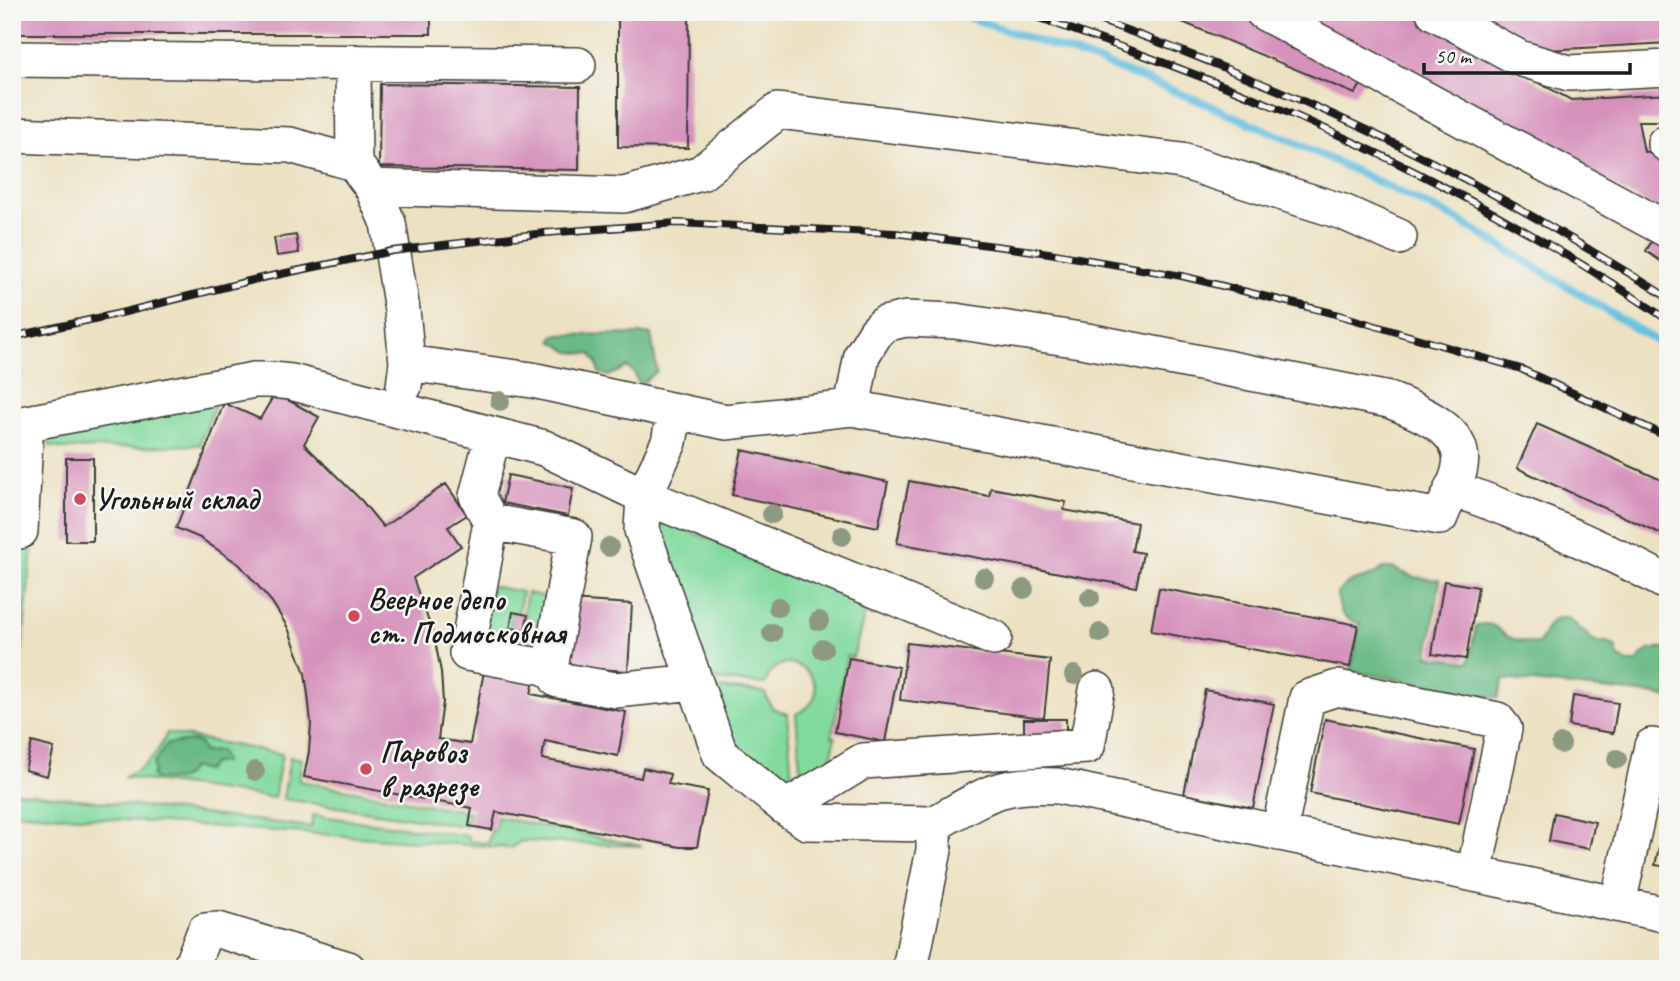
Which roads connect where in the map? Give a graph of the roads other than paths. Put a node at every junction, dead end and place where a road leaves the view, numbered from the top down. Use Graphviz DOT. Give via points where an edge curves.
graph roads {
  1 [pos="1263,12"];
  2 [pos="1434,12"];
  3 [pos="12,59"];
  4 [pos="352,62"];
  5 [pos="578,65"];
  6 [pos="1668,68"];
  7 [pos="12,135"];
  8 [pos="363,175"];
  9 [pos="1668,230"];
  10 [pos="1399,237"];
  11 [pos="407,363"];
  12 [pos="852,408"];
  13 [pos="397,410"];
  14 [pos="676,411"];
  15 [pos="17,425"];
  16 [pos="493,435"];
  17 [pos="1452,488"];
  18 [pos="644,496"];
  19 [pos="491,522"];
  20 [pos="20,531"];
  21 [pos="1668,583"];
  22 [pos="994,638"];
  23 [pos="550,668"];
  24 [pos="695,682"];
  25 [pos="1097,690"];
  26 [pos="1668,750"];
  27 [pos="786,808"];
  28 [pos="934,824"];
  29 [pos="1279,833"];
  30 [pos="1474,874"];
  31 [pos="1618,904"];
  32 [pos="1668,915"];
  33 [pos="190,969"];
  34 [pos="348,969"];
  35 [pos="910,969"];
  1 -- 9 [label="lane"];
  2 -- 6 [label="lane" via="1519,58 1569,73"];
  3 -- 4 [label="lane"];
  4 -- 5 [label="lane"];
  4 -- 8 [label="lane"];
  7 -- 8 [label="lane" via="290,145"];
  8 -- 10 [label="lane" via="624,195 701,173 778,111 1182,160 1343,212"];
  8 -- 11 [label="lane" via="388,223"];
  11 -- 13 [label="lane"];
  11 -- 14 [label="lane" via="532,380"];
  12 -- 14 [label="lane" via="726,422"];
  12 -- 17 [label="lane" via="1440,517"];
  12 -- 17 [label="lane" via="862,355 884,324 906,319 955,321 1087,341 1388,400 1428,416 1446,430 1460,455 1461,466"];
  13 -- 15 [label="lane" via="272,380 254,380"];
  13 -- 16 [label="lane"];
  14 -- 18 [label="lane" via="669,442"];
  15 -- 20 [label="lane" via="25,439"];
  16 -- 18 [label="lane" via="544,449"];
  16 -- 19 [label="lane" via="477,496"];
  17 -- 21 [label="lane" via="1523,514"];
  18 -- 22 [label="lane"];
  18 -- 24 [label="lane" via="642,530"];
  19 -- 23 [label="lane" via="467,653"];
  19 -- 23 [label="lane" via="574,537"];
  23 -- 24 [label="lane" via="558,680 616,690"];
  24 -- 27 [label="lane" via="720,754"];
  25 -- 27 [label="lane" via="1087,746 863,761"];
  26 -- 31 [label="lane" via="1652,746"];
  27 -- 28 [label="lane" via="807,822"];
  28 -- 29 [label="lane" via="993,791 1034,785 1058,786"];
  28 -- 35 [label="lane" via="934,850"];
  29 -- 30 [label="lane"];
  29 -- 30 [label="lane" via="1307,698 1336,688 1497,720 1504,729"];
  30 -- 31 [label="lane"];
  31 -- 32 [label="lane"];
  33 -- 34 [label="lane" via="205,931 218,930"];
}
